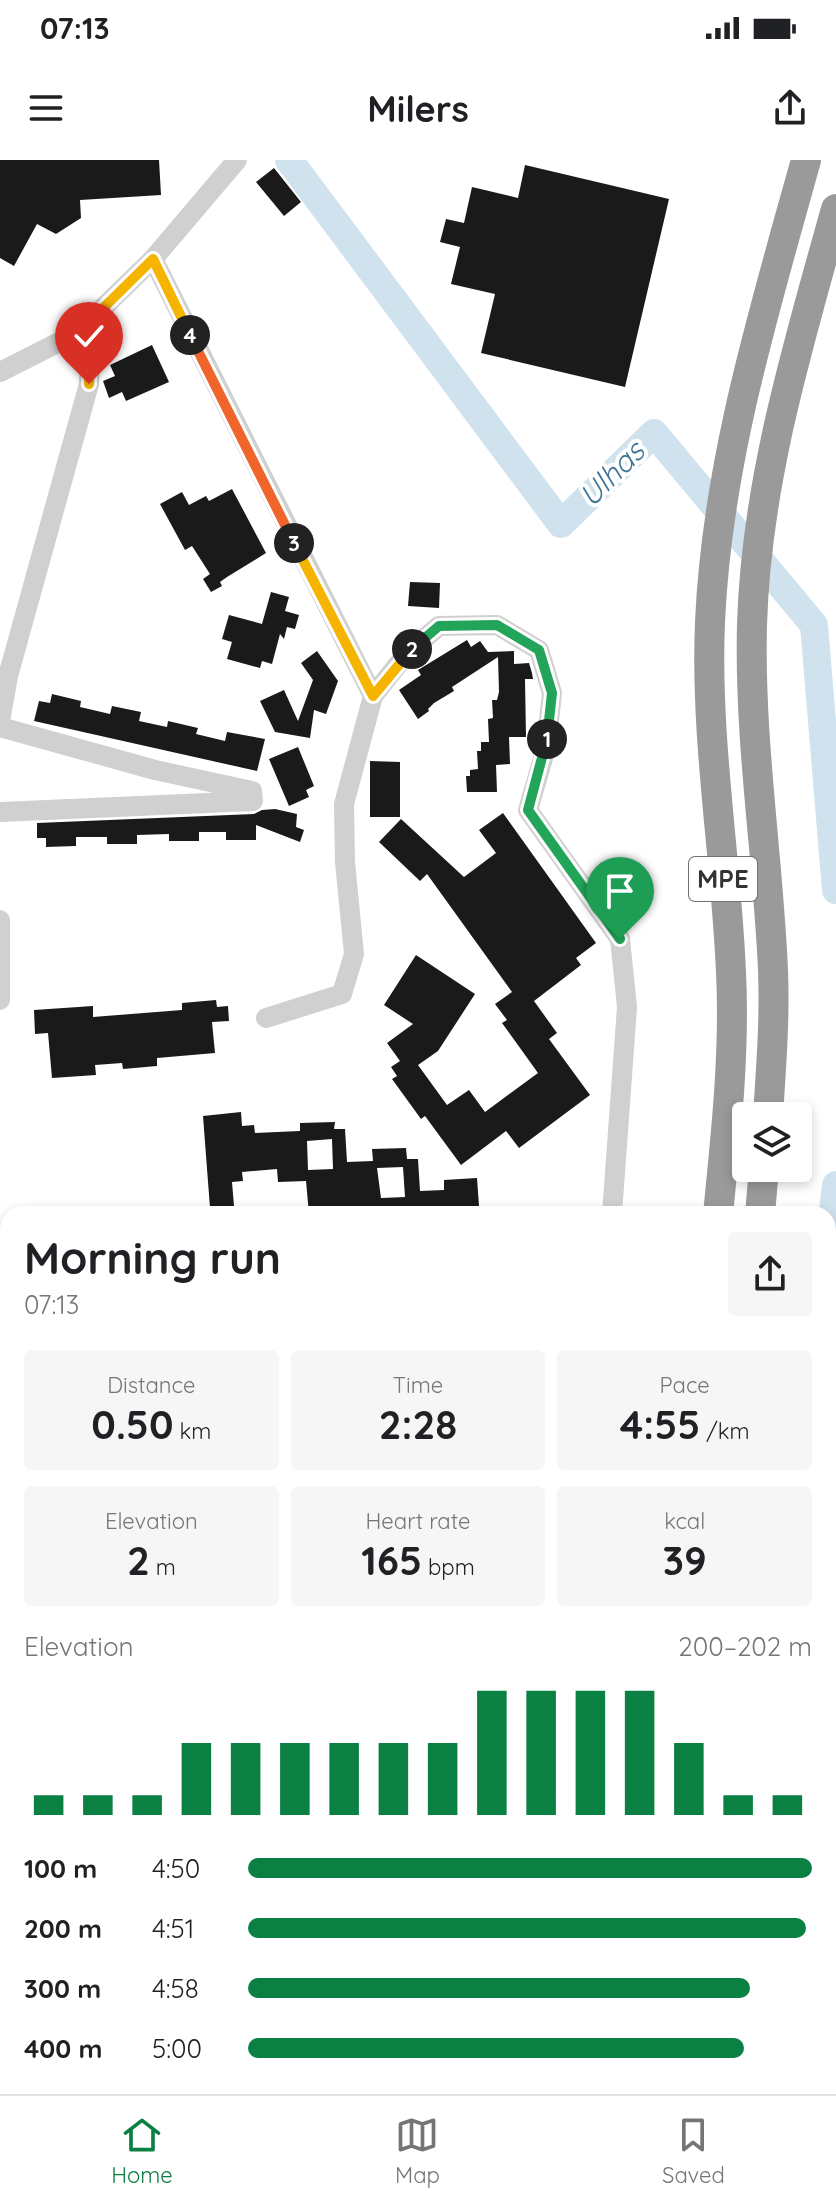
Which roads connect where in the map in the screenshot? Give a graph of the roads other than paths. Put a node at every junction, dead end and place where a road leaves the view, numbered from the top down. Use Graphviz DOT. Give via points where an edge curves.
graph roads {
  1 [pos="806,160"];
  2 [pos="232,167"];
  3 [pos="836,209"];
  4 [pos="153,259"];
  5 [pos="92,319"];
  6 [pos="0,372"];
  7 [pos="373,696"];
  8 [pos="0,724"];
  9 [pos="0,812"];
  10 [pos="0,920"];
  11 [pos="0,958"];
  12 [pos="0,1000"];
  13 [pos="266,1018"];
  14 [pos="768,1102"];
  15 [pos="763,1182"];
  16 [pos="613,1206"];
  17 [pos="719,1206"];
  18 [pos="761,1206"];
  1 -- 17 [label="highway, MPE" via="729,455 716,543 710,707 731,973"];
  2 -- 4 [label="street"];
  3 -- 14 [label="highway, MPE" via="770,461 758,548 752,706 773,971"];
  4 -- 5 [label="street"];
  4 -- 7 [label="street"];
  5 -- 6 [label="street" via="77,333"];
  5 -- 8 [label="street" via="89,384 8,676"];
  7 -- 13 [label="street" via="344,804 354,954 342,994"];
  7 -- 16 [label="street" via="407,653 439,626 497,625 539,650 552,693 546,748 528,810 620,939 627,1007"];
  8 -- 9 [label="street" via="155,770 252,791 253,801"];
  10 -- 11 [label="street"];
  11 -- 12 [label="street"];
  15 -- 18 [label="highway"];
}
